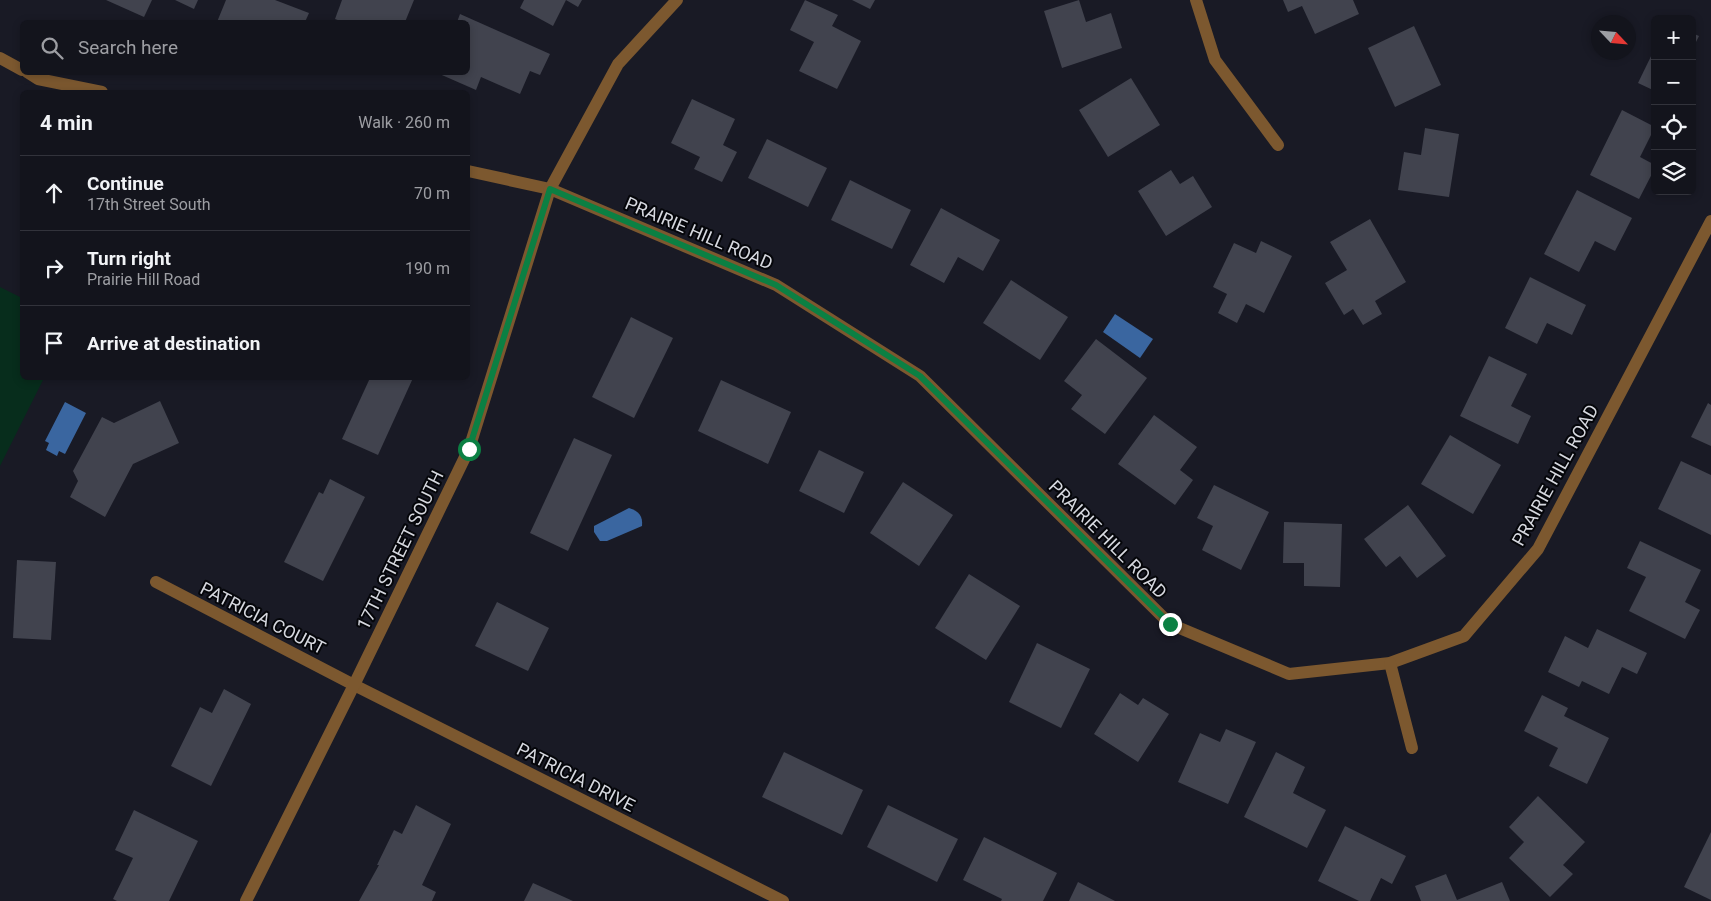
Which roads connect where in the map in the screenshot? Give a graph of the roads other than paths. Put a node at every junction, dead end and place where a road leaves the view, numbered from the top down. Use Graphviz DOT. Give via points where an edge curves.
graph roads {
  1 [pos="676,0"];
  2 [pos="1196,0"];
  3 [pos="0,58"];
  4 [pos="20,69"];
  5 [pos="31,75"];
  6 [pos="92,90"];
  7 [pos="1278,145"];
  8 [pos="470,171"];
  9 [pos="550,189"];
  10 [pos="1711,221"];
  11 [pos="156,582"];
  12 [pos="1390,663"];
  13 [pos="354,684"];
  14 [pos="1412,748"];
  15 [pos="246,901"];
  16 [pos="783,901"];
  1 -- 9 [label="street, 17TH STREET SOUTH" via="618,64"];
  2 -- 7 [label="street" via="1215,60"];
  3 -- 4 [label="street"];
  5 -- 6 [label="street"];
  8 -- 9 [label="street, PRAIRIE HILL ROAD"];
  9 -- 12 [label="street, PRAIRIE HILL ROAD" via="776,285 920,376 1170,624 1289,674"];
  9 -- 13 [label="street, 17TH STREET SOUTH" via="469,449"];
  10 -- 12 [label="street, PRAIRIE HILL ROAD" via="1538,549 1464,636"];
  11 -- 13 [label="street, PATRICIA COURT"];
  12 -- 14 [label="street"];
  13 -- 15 [label="street, 17TH STREET SOUTH"];
  13 -- 16 [label="street, PATRICIA DRIVE"];
}
